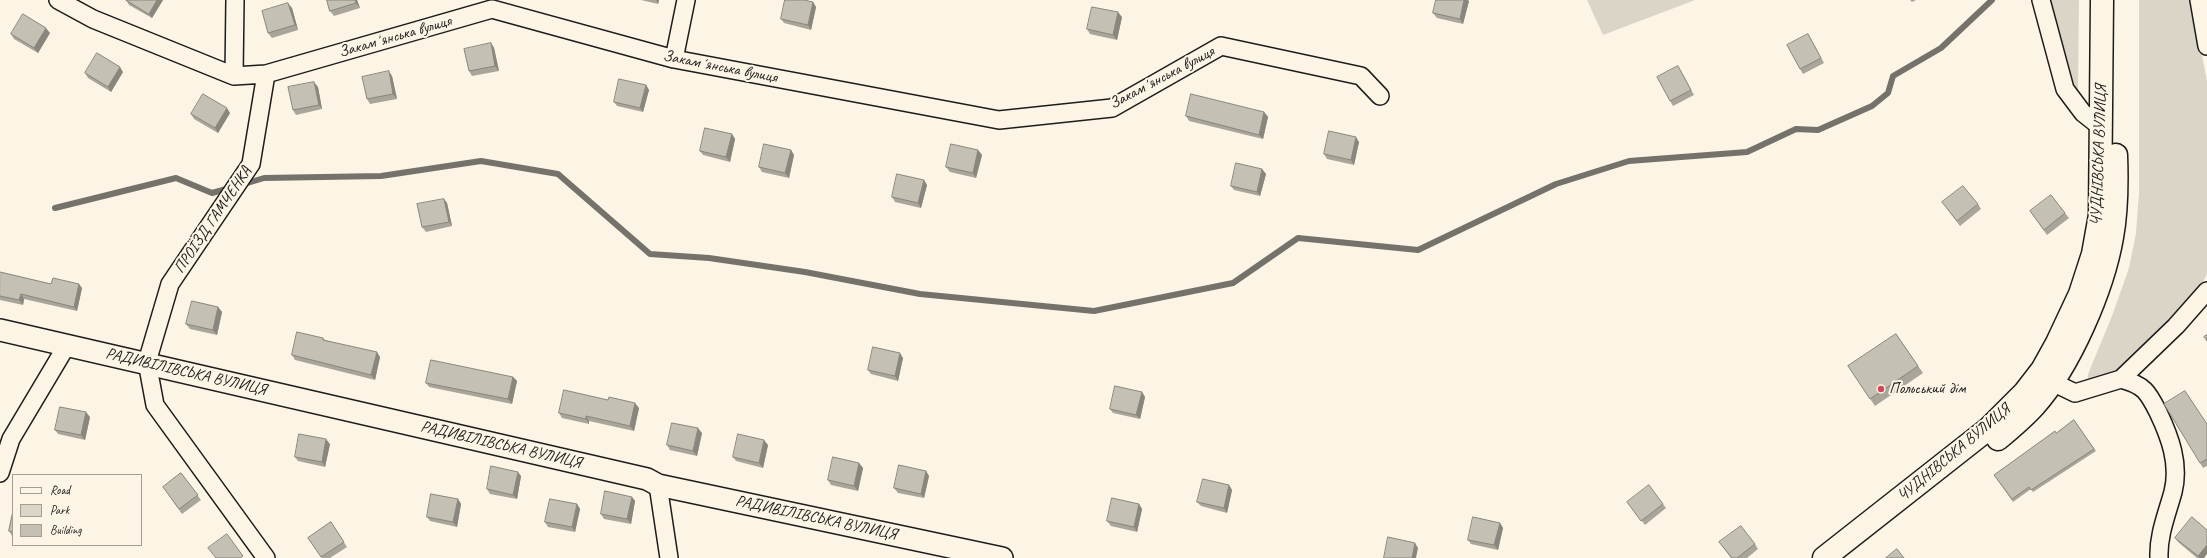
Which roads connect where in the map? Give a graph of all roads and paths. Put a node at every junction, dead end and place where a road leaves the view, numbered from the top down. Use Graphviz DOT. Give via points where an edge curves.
graph roads {
  1 [pos="58,0"];
  2 [pos="235,0"];
  3 [pos="686,0"];
  4 [pos="2041,0"];
  5 [pos="2102,0"];
  6 [pos="2116,0"];
  7 [pos="2199,0"];
  8 [pos="2207,46"];
  9 [pos="674,59"];
  10 [pos="266,74"];
  11 [pos="234,76"];
  12 [pos="1380,96"];
  13 [pos="2102,128"];
  14 [pos="2207,291"];
  15 [pos="0,330"];
  16 [pos="67,345"];
  17 [pos="147,362"];
  18 [pos="2045,379"];
  19 [pos="2122,379"];
  20 [pos="0,473"];
  21 [pos="658,485"];
  22 [pos="266,558"];
  23 [pos="668,558"];
  24 [pos="1002,558"];
  25 [pos="1824,558"];
  26 [pos="1846,558"];
  27 [pos="2159,558"];
  1 -- 11 [label="street, Закамʼянська вулиця" via="93,18"];
  2 -- 11 [label="street"];
  3 -- 9 [label="street"];
  4 -- 13 [label="street" via="2065,89 2083,113"];
  5 -- 13 [label="main road, ЧУДНІВСЬКА ВУЛИЦЯ"];
  6 -- 18 [label="main road, ЧУДНІВСЬКА ВУЛИЦЯ" via="2116,202 2112,236 2106,266 2071,350"];
  7 -- 8 [label="street"];
  9 -- 10 [label="street, Закамʼянська вулиця" via="492,9"];
  9 -- 12 [label="street, Закамʼянська вулиця" via="999,120 1112,108 1221,46 1361,76"];
  10 -- 11 [label="street, Закамʼянська вулиця"];
  10 -- 17 [label="street, ПРОЇЗД ГАМЧЕНКА" via="251,164 170,284"];
  13 -- 18 [label="main road, ЧУДНІВСЬКА ВУЛИЦЯ" via="2100,215 2093,254 2080,294 2057,343"];
  14 -- 19 [label="street" via="2176,326"];
  15 -- 16 [label="street, РАДИВІЛІВСЬКА ВУЛИЦЯ"];
  16 -- 17 [label="street, РАДИВІЛІВСЬКА ВУЛИЦЯ"];
  16 -- 20 [label="street" via="11,439"];
  17 -- 21 [label="street, РАДИВІЛІВСЬКА ВУЛИЦЯ" via="647,479"];
  17 -- 22 [label="street" via="155,405"];
  18 -- 19 [label="street" via="2075,393"];
  18 -- 25 [label="main road, ЧУДНІВСЬКА ВУЛИЦЯ" via="2025,392 1988,429"];
  18 -- 26 [label="main road, ЧУДНІВСЬКА ВУЛИЦЯ" via="2034,406 2006,433"];
  19 -- 27 [label="street" via="2138,383 2150,397 2165,427 2174,454 2174,490 2158,544"];
  21 -- 23 [label="street"];
  21 -- 24 [label="street, РАДИВІЛІВСЬКА ВУЛИЦЯ"];
}
